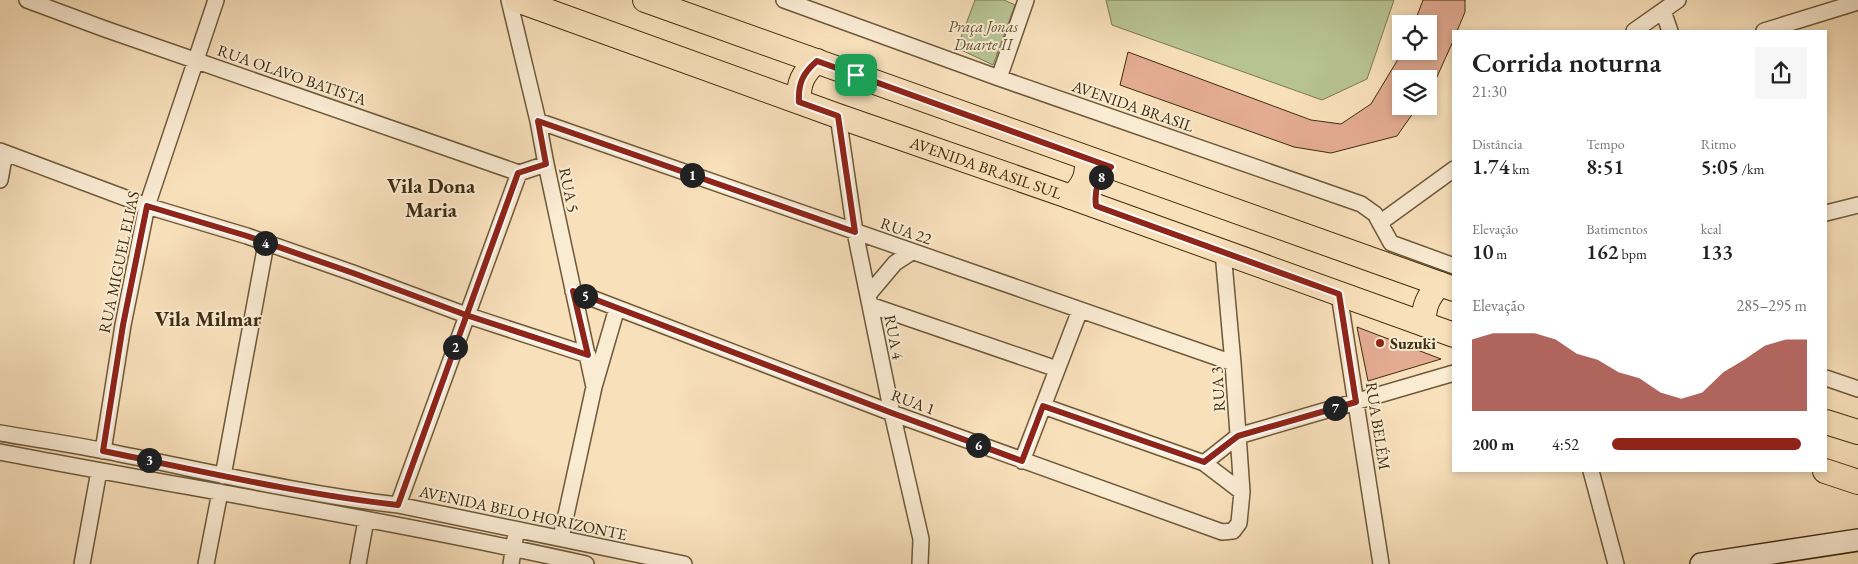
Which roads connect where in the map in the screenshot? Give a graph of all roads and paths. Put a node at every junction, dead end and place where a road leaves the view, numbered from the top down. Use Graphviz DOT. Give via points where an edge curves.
graph roads {
  1 [pos="26,0"];
  2 [pos="216,0"];
  3 [pos="509,0"];
  4 [pos="517,0"];
  5 [pos="646,0"];
  6 [pos="784,0"];
  7 [pos="1026,0"];
  8 [pos="1678,0"];
  9 [pos="1858,2"];
  10 [pos="1663,11"];
  11 [pos="1635,30"];
  12 [pos="1670,30"];
  13 [pos="1767,30"];
  14 [pos="794,54"];
  15 [pos="196,60"];
  16 [pos="817,61"];
  17 [pos="999,78"];
  18 [pos="776,94"];
  19 [pos="799,102"];
  20 [pos="838,116"];
  21 [pos="538,121"];
  22 [pos="3,152"];
  23 [pos="1087,159"];
  24 [pos="546,164"];
  25 [pos="1111,167"];
  26 [pos="1452,170"];
  27 [pos="518,173"];
  28 [pos="0,180"];
  29 [pos="1070,197"];
  30 [pos="1858,205"];
  31 [pos="147,206"];
  32 [pos="1096,206"];
  33 [pos="1827,213"];
  34 [pos="1381,222"];
  35 [pos="855,232"];
  36 [pos="266,244"];
  37 [pos="912,252"];
  38 [pos="1223,252"];
  39 [pos="1385,253"];
  40 [pos="1442,279"];
  41 [pos="573,291"];
  42 [pos="1339,294"];
  43 [pos="869,300"];
  44 [pos="617,308"];
  45 [pos="1080,310"];
  46 [pos="466,315"];
  47 [pos="1413,320"];
  48 [pos="1452,334"];
  49 [pos="588,355"];
  50 [pos="1234,363"];
  51 [pos="1057,369"];
  52 [pos="1452,374"];
  53 [pos="1827,378"];
  54 [pos="594,387"];
  55 [pos="1858,389"];
  56 [pos="1356,402"];
  57 [pos="1043,406"];
  58 [pos="892,413"];
  59 [pos="1827,422"];
  60 [pos="1858,432"];
  61 [pos="0,433"];
  62 [pos="1238,436"];
  63 [pos="28,438"];
  64 [pos="103,451"];
  65 [pos="0,452"];
  66 [pos="24,457"];
  67 [pos="1022,461"];
  68 [pos="1204,462"];
  69 [pos="165,464"];
  70 [pos="99,472"];
  71 [pos="1590,472"];
  72 [pos="1827,472"];
  73 [pos="223,476"];
  74 [pos="162,482"];
  75 [pos="1858,482"];
  76 [pos="296,489"];
  77 [pos="220,492"];
  78 [pos="1242,492"];
  79 [pos="293,505"];
  80 [pos="398,505"];
  81 [pos="366,520"];
  82 [pos="1239,523"];
  83 [pos="516,530"];
  84 [pos="561,538"];
  85 [pos="1858,540"];
  86 [pos="514,548"];
  87 [pos="668,563"];
  88 [pos="82,564"];
  89 [pos="206,564"];
  90 [pos="358,564"];
  91 [pos="511,564"];
  92 [pos="586,564"];
  93 [pos="684,564"];
  94 [pos="920,564"];
  95 [pos="1381,564"];
  96 [pos="1616,564"];
  97 [pos="1701,564"];
  1 -- 15 [label="street, RUA OLAVO BATISTA"];
  2 -- 15 [label="street, RUA MIGUEL ELIAS"];
  3 -- 21 [label="street, RUA 5"];
  4 -- 18 [label="main road, AVENIDA BRASIL SUL"];
  5 -- 14 [label="main road"];
  6 -- 17 [label="street, AVENIDA BRASIL"];
  7 -- 17 [label="street"];
  8 -- 10 [label="street"];
  9 -- 13 [label="street"];
  10 -- 11 [label="street"];
  10 -- 12 [label="street"];
  14 -- 16 [label="main road"];
  14 -- 18 [label="main road" via="790,81"];
  15 -- 27 [label="street, RUA OLAVO BATISTA"];
  15 -- 31 [label="street, RUA MIGUEL ELIAS"];
  16 -- 19 [label="main road" via="801,78"];
  16 -- 23 [label="main road"];
  17 -- 34 [label="street, AVENIDA BRASIL" via="1360,204"];
  18 -- 19 [label="main road, AVENIDA BRASIL SUL"];
  19 -- 20 [label="main road, AVENIDA BRASIL SUL"];
  20 -- 29 [label="main road, AVENIDA BRASIL SUL"];
  20 -- 35 [label="street, RUA 4"];
  21 -- 24 [label="street, RUA 5"];
  21 -- 35 [label="street, RUA 22"];
  22 -- 28 [label="street"];
  22 -- 31 [label="street"];
  23 -- 25 [label="main road"];
  23 -- 29 [label="main road" via="1085,180"];
  24 -- 27 [label="street"];
  24 -- 41 [label="street, RUA 5"];
  25 -- 32 [label="main road" via="1097,184"];
  25 -- 39 [label="main road"];
  26 -- 34 [label="street"];
  27 -- 46 [label="street"];
  29 -- 32 [label="main road, AVENIDA BRASIL SUL"];
  30 -- 33 [label="street"];
  31 -- 36 [label="street"];
  31 -- 64 [label="street, RUA MIGUEL ELIAS" via="123,325"];
  32 -- 38 [label="main road, AVENIDA BRASIL SUL"];
  34 -- 39 [label="street, AVENIDA BRASIL"];
  35 -- 37 [label="street, RUA 22"];
  35 -- 43 [label="street, RUA 4"];
  36 -- 46 [label="street"];
  36 -- 73 [label="street"];
  37 -- 43 [label="street" via="884,273"];
  37 -- 45 [label="street, RUA 22"];
  38 -- 42 [label="main road, AVENIDA BRASIL SUL"];
  38 -- 50 [label="street, RUA 3"];
  39 -- 40 [label="main road"];
  39 -- 40 [label="street"];
  40 -- 47 [label="main road" via="1419,288"];
  41 -- 44 [label="street, RUA 1"];
  41 -- 49 [label="street, RUA 5"];
  42 -- 47 [label="main road, AVENIDA BRASIL SUL"];
  42 -- 56 [label="street, RUA BELÉM"];
  43 -- 51 [label="street"];
  43 -- 58 [label="street, RUA 4"];
  44 -- 54 [label="street, RUA 5"];
  44 -- 58 [label="street, RUA 1"];
  45 -- 50 [label="street, RUA 22"];
  45 -- 51 [label="street"];
  46 -- 49 [label="street"];
  46 -- 80 [label="street"];
  47 -- 48 [label="main road, AVENIDA BRASIL SUL"];
  49 -- 54 [label="street, RUA 5"];
  50 -- 62 [label="street, RUA 3"];
  51 -- 57 [label="street"];
  52 -- 56 [label="street"];
  53 -- 55 [label="street"];
  54 -- 84 [label="street, RUA 5"];
  56 -- 62 [label="street"];
  56 -- 95 [label="street, RUA BELÉM"];
  57 -- 67 [label="street"];
  57 -- 68 [label="street"];
  58 -- 67 [label="street, RUA 1"];
  58 -- 94 [label="street, RUA 4" via="920,539"];
  59 -- 60 [label="main road"];
  61 -- 63 [label="street, AVENIDA BELO HORIZONTE"];
  62 -- 68 [label="street"];
  62 -- 78 [label="street, RUA 3"];
  63 -- 64 [label="street, AVENIDA BELO HORIZONTE"];
  63 -- 66 [label="street"];
  64 -- 69 [label="street, AVENIDA BELO HORIZONTE"];
  65 -- 66 [label="street"];
  66 -- 70 [label="street"];
  67 -- 82 [label="street, RUA 1" via="1222,532 1233,531"];
  68 -- 78 [label="street"];
  69 -- 73 [label="street, AVENIDA BELO HORIZONTE"];
  69 -- 74 [label="street"];
  70 -- 74 [label="street"];
  70 -- 88 [label="street"];
  71 -- 96 [label="street"];
  72 -- 75 [label="main road"];
  73 -- 76 [label="street, AVENIDA BELO HORIZONTE"];
  74 -- 77 [label="street"];
  76 -- 79 [label="street"];
  76 -- 80 [label="street, AVENIDA BELO HORIZONTE"];
  77 -- 79 [label="street"];
  77 -- 89 [label="street"];
  78 -- 82 [label="street, RUA 3"];
  79 -- 81 [label="street"];
  80 -- 83 [label="street, AVENIDA BELO HORIZONTE"];
  81 -- 86 [label="street"];
  81 -- 90 [label="street"];
  83 -- 84 [label="street, AVENIDA BELO HORIZONTE"];
  83 -- 86 [label="street"];
  84 -- 87 [label="street, AVENIDA BELO HORIZONTE"];
  85 -- 97 [label="street"];
  86 -- 91 [label="street"];
  86 -- 92 [label="street"];
  87 -- 93 [label="street, AVENIDA BELO HORIZONTE"];
}
